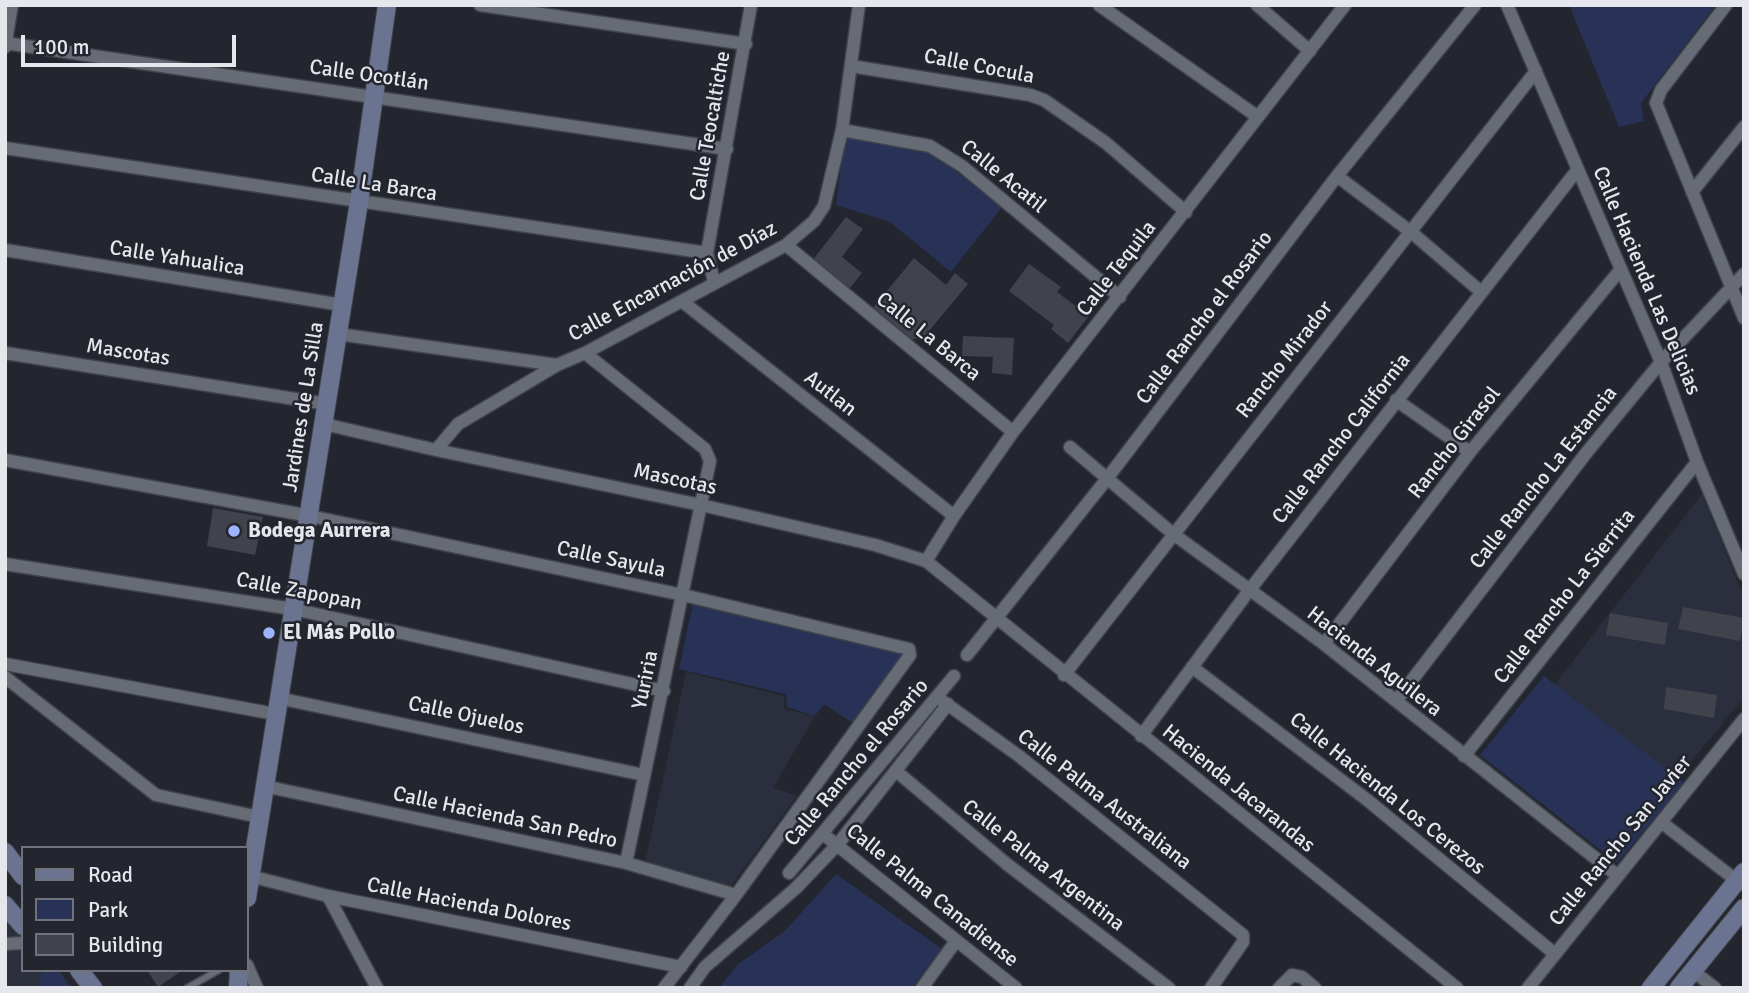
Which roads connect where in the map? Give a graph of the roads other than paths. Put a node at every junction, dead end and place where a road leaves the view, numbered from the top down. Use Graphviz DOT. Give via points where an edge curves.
graph roads {
  1 [pos="12,5"];
  2 [pos="387,5"];
  3 [pos="480,5"];
  4 [pos="751,5"];
  5 [pos="859,5"];
  6 [pos="1099,5"];
  7 [pos="1257,5"];
  8 [pos="1345,5"];
  9 [pos="1475,5"];
  10 [pos="1507,5"];
  11 [pos="1726,5"];
  12 [pos="5,44"];
  13 [pos="746,44"];
  14 [pos="1310,51"];
  15 [pos="851,66"];
  16 [pos="1536,71"];
  17 [pos="374,96"];
  18 [pos="1258,117"];
  19 [pos="1744,127"];
  20 [pos="842,130"];
  21 [pos="5,148"];
  22 [pos="727,149"];
  23 [pos="1578,169"];
  24 [pos="1337,176"];
  25 [pos="1692,191"];
  26 [pos="359,202"];
  27 [pos="1186,212"];
  28 [pos="1411,232"];
  29 [pos="786,245"];
  30 [pos="5,250"];
  31 [pos="707,253"];
  32 [pos="1621,269"];
  33 [pos="1744,274"];
  34 [pos="714,282"];
  35 [pos="1732,289"];
  36 [pos="1480,292"];
  37 [pos="1121,297"];
  38 [pos="683,302"];
  39 [pos="342,305"];
  40 [pos="1744,318"];
  41 [pos="338,334"];
  42 [pos="5,353"];
  43 [pos="585,353"];
  44 [pos="1661,362"];
  45 [pos="557,365"];
  46 [pos="1396,400"];
  47 [pos="327,404"];
  48 [pos="324,424"];
  49 [pos="1013,432"];
  50 [pos="1070,447"];
  51 [pos="436,450"];
  52 [pos="1471,452"];
  53 [pos="5,460"];
  54 [pos="1697,462"];
  55 [pos="1105,480"];
  56 [pos="701,505"];
  57 [pos="310,516"];
  58 [pos="954,516"];
  59 [pos="1172,533"];
  60 [pos="926,561"];
  61 [pos="5,564"];
  62 [pos="1744,574"];
  63 [pos="1248,592"];
  64 [pos="683,595"];
  65 [pos="293,609"];
  66 [pos="998,618"];
  67 [pos="1324,644"];
  68 [pos="967,655"];
  69 [pos="5,664"];
  70 [pos="1192,667"];
  71 [pos="1064,675"];
  72 [pos="954,676"];
  73 [pos="5,677"];
  74 [pos="664,691"];
  75 [pos="942,700"];
  76 [pos="1396,701"];
  77 [pos="277,706"];
  78 [pos="1744,719"];
  79 [pos="1141,736"];
  80 [pos="1464,756"];
  81 [pos="896,771"];
  82 [pos="644,775"];
  83 [pos="264,786"];
  84 [pos="259,817"];
  85 [pos="1661,822"];
  86 [pos="823,834"];
  87 [pos="838,844"];
  88 [pos="5,852"];
  89 [pos="626,863"];
  90 [pos="15,873"];
  91 [pos="789,873"];
  92 [pos="250,876"];
  93 [pos="1618,876"];
  94 [pos="1741,880"];
  95 [pos="248,891"];
  96 [pos="736,895"];
  97 [pos="328,896"];
  98 [pos="5,905"];
  99 [pos="1744,908"];
  100 [pos="21,924"];
  101 [pos="956,941"];
  102 [pos="1555,954"];
  103 [pos="248,967"];
  104 [pos="681,967"];
  105 [pos="1693,971"];
  106 [pos="81,972"];
  107 [pos="215,972"];
  108 [pos="93,988"];
  109 [pos="187,988"];
  110 [pos="257,988"];
  111 [pos="377,988"];
  112 [pos="664,988"];
  113 [pos="690,988"];
  114 [pos="922,988"];
  115 [pos="1016,988"];
  116 [pos="1169,988"];
  117 [pos="1211,988"];
  118 [pos="1279,988"];
  119 [pos="1315,988"];
  120 [pos="1457,988"];
  121 [pos="1528,988"];
  122 [pos="1651,988"];
  123 [pos="1679,988"];
  124 [pos="1715,988"];
  1 -- 12 [label="street"];
  2 -- 17 [label="street, Jardines de La Silla"];
  3 -- 13 [label="street"];
  4 -- 13 [label="street, Calle Teocaltiche"];
  5 -- 15 [label="street, Calle Encarnación de Díaz"];
  6 -- 18 [label="street"];
  7 -- 14 [label="street"];
  8 -- 14 [label="street, Calle Tequila"];
  9 -- 24 [label="street, Calle Rancho el Rosario"];
  10 -- 16 [label="street, Calle Hacienda Las Delicias"];
  11 -- 25 [label="street" via="1656,98 1658,114"];
  12 -- 17 [label="street, Calle Ocotlán"];
  13 -- 22 [label="street, Calle Teocaltiche"];
  14 -- 18 [label="street, Calle Tequila"];
  15 -- 20 [label="street, Calle Encarnación de Díaz"];
  15 -- 27 [label="street, Calle Cocula" via="1044,100 1106,143"];
  16 -- 23 [label="street, Calle Hacienda Las Delicias"];
  16 -- 28 [label="street, Rancho Mirador"];
  17 -- 22 [label="street, Calle Ocotlán"];
  17 -- 26 [label="street, Jardines de La Silla"];
  18 -- 27 [label="street, Calle Tequila"];
  19 -- 25 [label="street"];
  20 -- 29 [label="street, Calle Encarnación de Díaz" via="824,206"];
  20 -- 37 [label="street, Calle Acatil" via="930,146 962,166"];
  21 -- 26 [label="street, Calle La Barca"];
  22 -- 31 [label="street, Calle Teocaltiche"];
  23 -- 32 [label="street, Calle Hacienda Las Delicias"];
  23 -- 36 [label="street, Calle Rancho California"];
  24 -- 28 [label="street"];
  24 -- 55 [label="street, Calle Rancho el Rosario"];
  25 -- 35 [label="street"];
  26 -- 31 [label="street, Calle La Barca"];
  26 -- 39 [label="street, Jardines de La Silla"];
  27 -- 37 [label="street, Calle Tequila"];
  28 -- 36 [label="street"];
  28 -- 59 [label="street, Rancho Mirador"];
  29 -- 34 [label="street, Calle Encarnación de Díaz"];
  29 -- 49 [label="street, Calle La Barca"];
  30 -- 39 [label="street, Calle Yahualica"];
  31 -- 34 [label="street"];
  32 -- 44 [label="street, Calle Hacienda Las Delicias"];
  32 -- 52 [label="street, Rancho Girasol"];
  33 -- 35 [label="street, Calle Rancho La Estancia"];
  34 -- 38 [label="street, Calle Encarnación de Díaz"];
  35 -- 40 [label="street"];
  35 -- 44 [label="street, Calle Rancho La Estancia"];
  36 -- 46 [label="street, Calle Rancho California"];
  37 -- 49 [label="street, Calle Tequila"];
  38 -- 43 [label="street, Calle Encarnación de Díaz"];
  38 -- 58 [label="street, Autlan"];
  39 -- 41 [label="street, Jardines de La Silla"];
  41 -- 45 [label="street"];
  41 -- 47 [label="street, Jardines de La Silla"];
  42 -- 47 [label="street, Mascotas"];
  43 -- 45 [label="street, Calle Encarnación de Díaz"];
  43 -- 56 [label="street" via="705,449 710,461"];
  44 -- 54 [label="street, Calle Hacienda Las Delicias"];
  44 -- 76 [label="street, Calle Rancho La Estancia"];
  45 -- 51 [label="street, Calle Encarnación de Díaz" via="458,425"];
  46 -- 52 [label="street"];
  46 -- 63 [label="street, Calle Rancho California"];
  47 -- 48 [label="street, Jardines de La Silla"];
  48 -- 51 [label="street, Mascotas"];
  48 -- 57 [label="street, Jardines de La Silla"];
  49 -- 58 [label="street, Calle Tequila"];
  50 -- 55 [label="street, Hacienda Aguilera"];
  51 -- 56 [label="street, Mascotas"];
  52 -- 67 [label="street, Rancho Girasol"];
  53 -- 57 [label="street, Calle Sayula"];
  54 -- 62 [label="street, Calle Hacienda Las Delicias"];
  54 -- 80 [label="street, Calle Rancho La Sierrita"];
  55 -- 59 [label="street, Hacienda Aguilera"];
  55 -- 66 [label="street, Calle Rancho el Rosario"];
  56 -- 60 [label="street, Mascotas"];
  56 -- 64 [label="street, Yuriria"];
  57 -- 64 [label="street, Calle Sayula"];
  57 -- 65 [label="street, Jardines de La Silla"];
  58 -- 60 [label="street, Calle Tequila"];
  59 -- 63 [label="street, Hacienda Aguilera"];
  59 -- 71 [label="street, Rancho Mirador"];
  60 -- 66 [label="street, Mascotas"];
  61 -- 65 [label="street, Calle Zapopan"];
  63 -- 67 [label="street, Hacienda Aguilera"];
  63 -- 70 [label="street, Calle Rancho California"];
  64 -- 74 [label="street, Yuriria"];
  64 -- 96 [label="street, Calle Sayula" via="911,650"];
  65 -- 74 [label="street, Calle Zapopan"];
  65 -- 77 [label="street, Jardines de La Silla"];
  66 -- 68 [label="street, Calle Rancho el Rosario"];
  66 -- 71 [label="street, Hacienda Jacarandas"];
  67 -- 76 [label="street, Hacienda Aguilera"];
  69 -- 77 [label="street, Calle Ojuelos"];
  70 -- 79 [label="street, Calle Rancho California"];
  70 -- 102 [label="street, Calle Hacienda Los Cerezos" via="1366,799"];
  71 -- 79 [label="street, Hacienda Jacarandas"];
  72 -- 75 [label="street, Calle Rancho el Rosario"];
  73 -- 84 [label="street" via="156,795"];
  74 -- 82 [label="street, Yuriria"];
  75 -- 81 [label="street"];
  75 -- 86 [label="street, Calle Rancho el Rosario"];
  75 -- 117 [label="street, Calle Palma Australiana" via="1244,937"];
  76 -- 80 [label="street, Hacienda Aguilera"];
  77 -- 82 [label="street, Calle Ojuelos"];
  77 -- 83 [label="street, Jardines de La Silla"];
  78 -- 85 [label="street, Calle Rancho San Javier"];
  79 -- 120 [label="street, Hacienda Jacarandas"];
  80 -- 93 [label="street, Hacienda Aguilera"];
  81 -- 87 [label="street"];
  81 -- 116 [label="street, Calle Palma Argentina" via="1008,865"];
  82 -- 89 [label="street, Yuriria"];
  83 -- 84 [label="street, Jardines de La Silla"];
  83 -- 89 [label="street, Calle Hacienda San Pedro"];
  84 -- 92 [label="street, Jardines de La Silla"];
  85 -- 93 [label="street, Calle Rancho San Javier"];
  85 -- 94 [label="street"];
  86 -- 87 [label="street, Calle Palma Canadiense"];
  86 -- 91 [label="street, Calle Rancho el Rosario"];
  87 -- 101 [label="street, Calle Palma Canadiense"];
  87 -- 113 [label="street" via="796,888 705,967"];
  88 -- 90 [label="street"];
  89 -- 96 [label="street, Calle Hacienda San Pedro"];
  92 -- 95 [label="street, Jardines de La Silla"];
  92 -- 97 [label="street, Calle Hacienda Dolores"];
  93 -- 102 [label="street, Calle Rancho San Javier"];
  94 -- 122 [label="street"];
  96 -- 104 [label="street"];
  97 -- 104 [label="street, Calle Hacienda Dolores"];
  97 -- 111 [label="street"];
  98 -- 100 [label="street"];
  99 -- 105 [label="street"];
  101 -- 114 [label="street"];
  101 -- 115 [label="street, Calle Palma Canadiense"];
  102 -- 121 [label="street, Calle Rancho San Javier"];
  103 -- 110 [label="street"];
  104 -- 112 [label="street"];
  105 -- 123 [label="street"];
  105 -- 124 [label="street"];
  106 -- 108 [label="street"];
  107 -- 109 [label="lane"];
  118 -- 119 [label="street" via="1292,975"];
}
